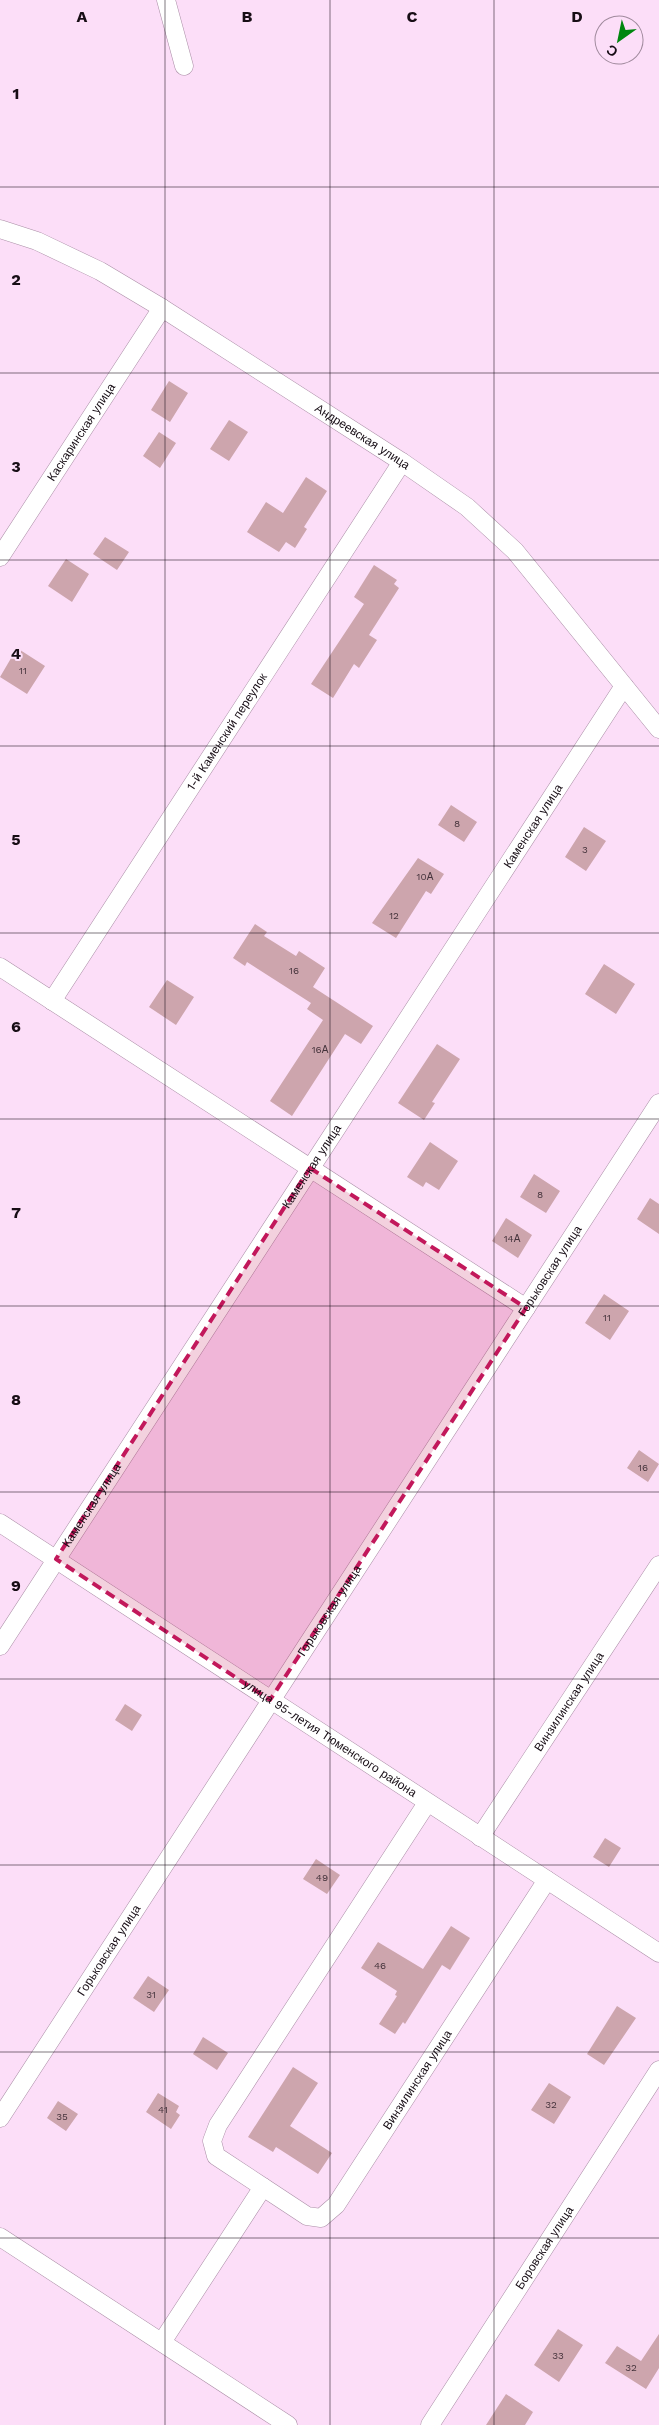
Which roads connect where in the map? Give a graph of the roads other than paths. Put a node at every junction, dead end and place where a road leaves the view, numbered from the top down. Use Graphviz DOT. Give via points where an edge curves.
graph roads {
  1 [pos="166,0"];
  2 [pos="184,66"];
  3 [pos="0,229"];
  4 [pos="162,308"];
  5 [pos="402,462"];
  6 [pos="0,557"];
  7 [pos="624,686"];
  8 [pos="659,728"];
  9 [pos="0,967"];
  10 [pos="52,1001"];
  11 [pos="659,1103"];
  12 [pos="310,1168"];
  13 [pos="526,1308"];
  14 [pos="0,1523"];
  15 [pos="56,1559"];
  16 [pos="659,1565"];
  17 [pos="0,1646"];
  18 [pos="270,1700"];
  19 [pos="426,1803"];
  20 [pos="480,1837"];
  21 [pos="546,1880"];
  22 [pos="659,1953"];
  23 [pos="659,2070"];
  24 [pos="0,2118"];
  25 [pos="262,2187"];
  26 [pos="0,2237"];
  27 [pos="162,2342"];
  28 [pos="288,2425"];
  29 [pos="430,2425"];
  1 -- 2 [label="street"];
  3 -- 4 [label="street, Андреевская улица" via="37,241 100,271"];
  4 -- 5 [label="street, Андреевская улица"];
  4 -- 6 [label="street, Каскаринская улица"];
  5 -- 7 [label="street, Андреевская улица" via="466,507 516,551"];
  5 -- 10 [label="street, 1-й Каменский переулок"];
  7 -- 8 [label="street, Андреевская улица"];
  7 -- 12 [label="street, Каменская улица"];
  9 -- 10 [label="street"];
  10 -- 12 [label="street"];
  11 -- 13 [label="street, Горьковская улица"];
  12 -- 13 [label="street"];
  12 -- 15 [label="street, Каменская улица"];
  13 -- 18 [label="street, Горьковская улица"];
  14 -- 15 [label="street, улица 95-летия Тюменского района"];
  15 -- 17 [label="street, Каменская улица"];
  15 -- 18 [label="street, улица 95-летия Тюменского района"];
  16 -- 20 [label="street, Винзилинская улица"];
  18 -- 19 [label="street, улица 95-летия Тюменского района"];
  18 -- 24 [label="street, Горьковская улица"];
  19 -- 20 [label="street, улица 95-летия Тюменского района"];
  19 -- 25 [label="street, Винзилинская улица" via="215,2133 212,2141 216,2156"];
  20 -- 21 [label="street, улица 95-летия Тюменского района"];
  21 -- 22 [label="street, улица 95-летия Тюменского района"];
  21 -- 25 [label="street, Винзилинская улица" via="336,2205 321,2218 307,2216"];
  23 -- 29 [label="street, Боровская улица"];
  25 -- 27 [label="street"];
  26 -- 27 [label="street"];
  27 -- 28 [label="street"];
}
